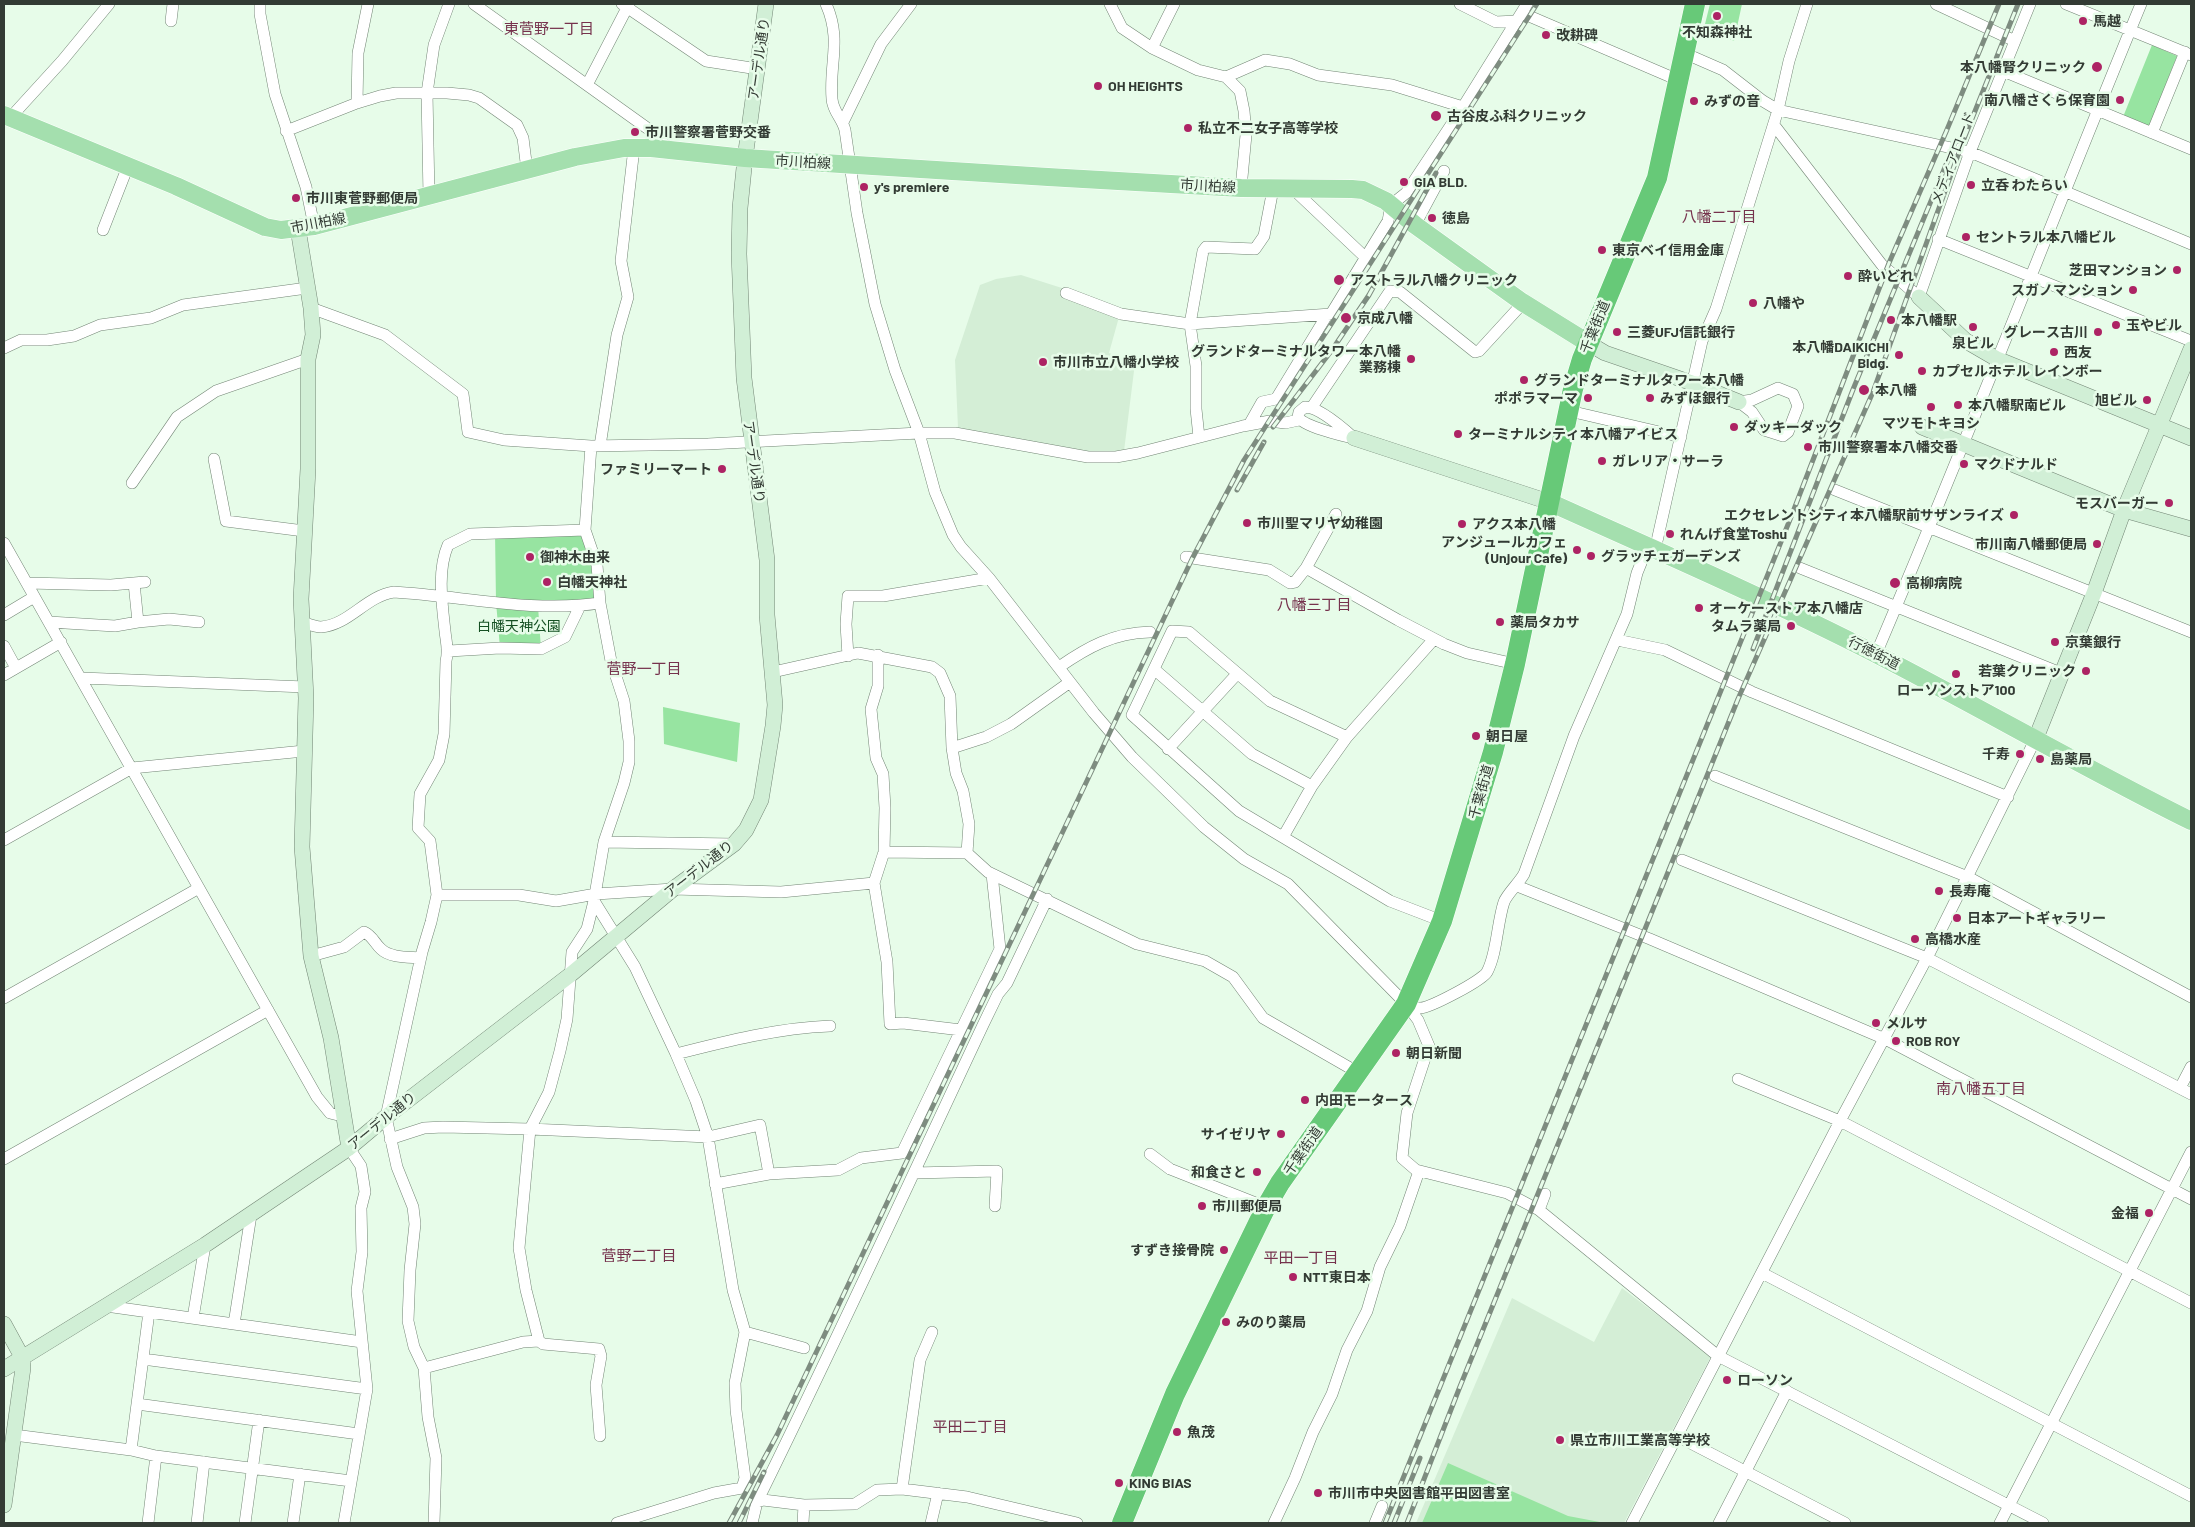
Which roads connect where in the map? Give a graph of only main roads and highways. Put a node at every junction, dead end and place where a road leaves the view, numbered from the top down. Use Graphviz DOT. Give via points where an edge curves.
graph roads {
  1 [pos="1695,4"];
  2 [pos="7,116"];
  3 [pos="1588,343"];
  4 [pos="1549,502"];
  5 [pos="2191,821"];
  6 [pos="1122,1523"];
  1 -- 3 [label="highway, 千葉街道" via="1657,178"];
  2 -- 3 [label="main road, 市川柏線" via="265,227 281,230 306,228 575,157 638,148 745,158 1240,188 1363,190 1391,206 1523,303"];
  3 -- 4 [label="highway, 千葉街道" via="1572,396"];
  4 -- 5 [label="main road, 行徳街道" via="1786,609"];
  4 -- 6 [label="highway, 千葉街道" via="1515,664 1442,921 1406,1004 1266,1207 1175,1394"];
}
